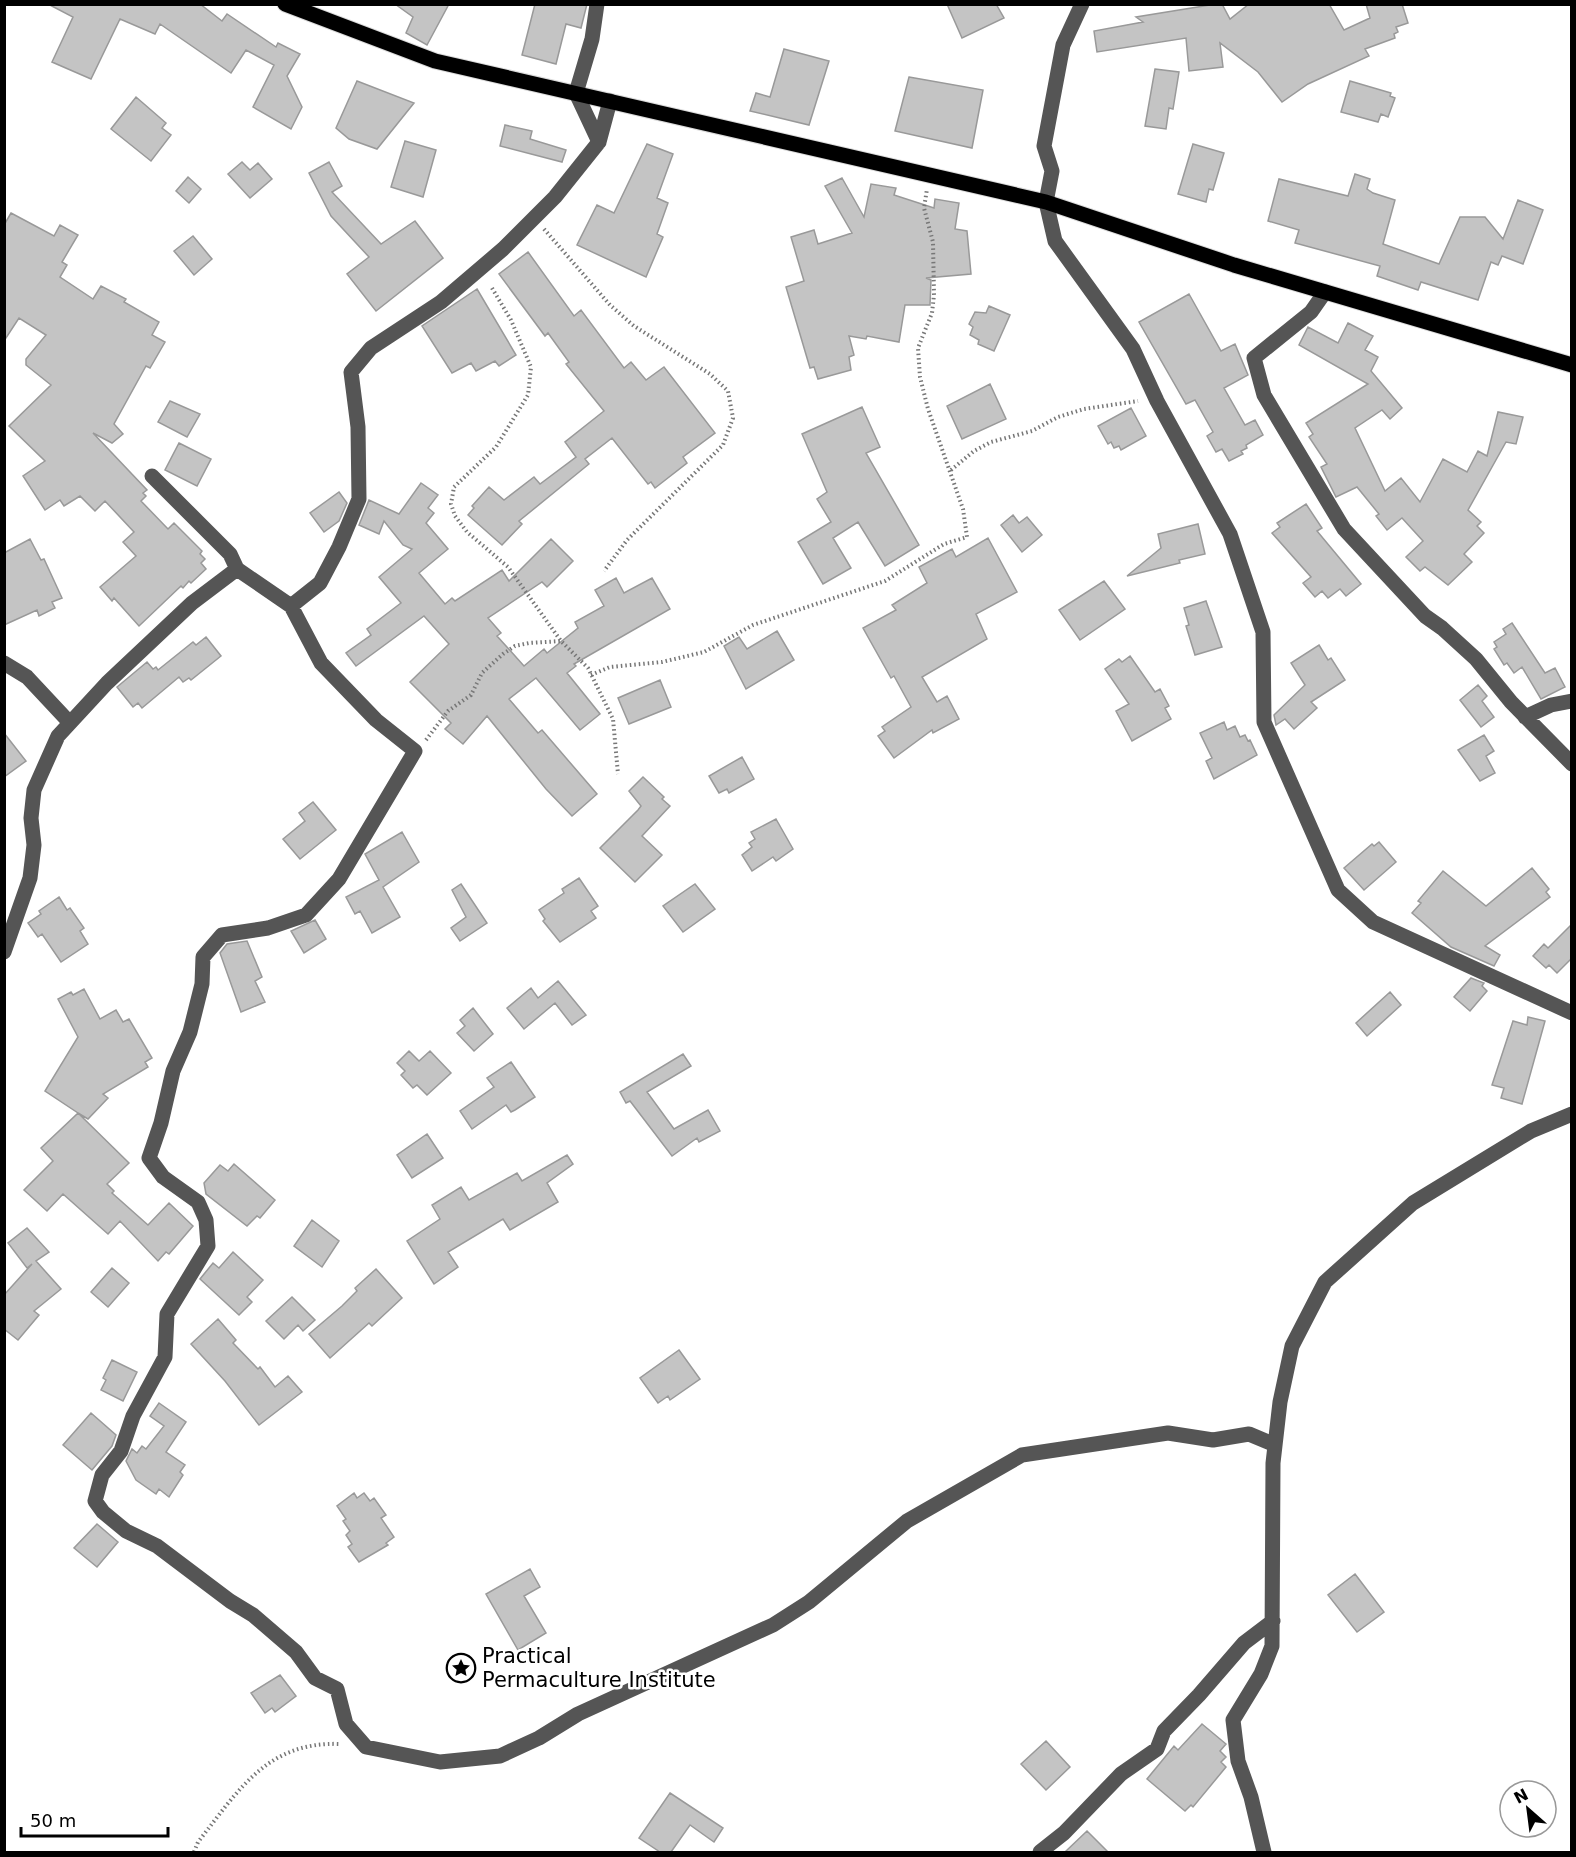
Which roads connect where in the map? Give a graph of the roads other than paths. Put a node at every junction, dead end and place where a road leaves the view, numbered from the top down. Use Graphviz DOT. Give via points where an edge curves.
graph roads {
  1 [pos="285,4"];
  2 [pos="597,4"];
  3 [pos="1082,4"];
  4 [pos="576,93"];
  5 [pos="610,101"];
  6 [pos="599,142"];
  7 [pos="1046,202"];
  8 [pos="1325,292"];
  9 [pos="1572,365"];
  10 [pos="152,476"];
  11 [pos="237,569"];
  12 [pos="291,606"];
  13 [pos="4,663"];
  14 [pos="1572,701"];
  15 [pos="1525,717"];
  16 [pos="70,723"];
  17 [pos="1572,764"];
  18 [pos="4,952"];
  19 [pos="1572,1013"];
  20 [pos="1572,1114"];
  21 [pos="1275,1445"];
  22 [pos="1273,1622"];
  23 [pos="1040,1852"];
  24 [pos="1264,1852"];
  1 -- 4 [label="main road" via="435,61"];
  2 -- 4 [label="street" via="592,39"];
  3 -- 7 [label="street" via="1063,45 1044,146 1052,171"];
  4 -- 5 [label="main road"];
  4 -- 6 [label="street"];
  5 -- 6 [label="street"];
  5 -- 7 [label="main road"];
  6 -- 12 [label="street" via="555,197 503,249 441,302 371,348 351,372 358,427 359,499 320,583"];
  7 -- 8 [label="main road"];
  7 -- 19 [label="street" via="1056,241 1133,349 1230,534 1263,632 1264,722 1338,890 1373,922"];
  8 -- 9 [label="main road"];
  8 -- 15 [label="street" via="1299,323 1254,358 1264,395 1344,529 1425,616 1476,659"];
  10 -- 11 [label="street" via="230,554"];
  11 -- 12 [label="street"];
  11 -- 16 [label="street" via="192,603"];
  12 -- 21 [label="street" via="321,663 376,720 415,751 339,879 306,915 268,928 222,935 203,957 202,984 190,1032 173,1071 149,1158 162,1177 198,1202 206,1220 208,1246 167,1314 165,1357 133,1416 121,1451 102,1475 95,1501 126,1531 156,1546 253,1615 296,1652 315,1678 338,1689 346,1724 366,1747 440,1762 501,1756 578,1714 773,1625 809,1602 907,1521 1022,1455 1168,1432 1213,1440 1249,1434"];
  13 -- 16 [label="street" via="27,677"];
  14 -- 15 [label="street"];
  15 -- 17 [label="street"];
  16 -- 18 [label="street" via="58,736 34,790 30,878"];
  20 -- 21 [label="street" via="1531,1131 1413,1203 1325,1282 1292,1346"];
  21 -- 22 [label="street"];
  22 -- 23 [label="street" via="1244,1643 1164,1731 1157,1749 1121,1774"];
  22 -- 24 [label="street" via="1272,1646 1265,1664 1233,1720 1238,1761"];
}
